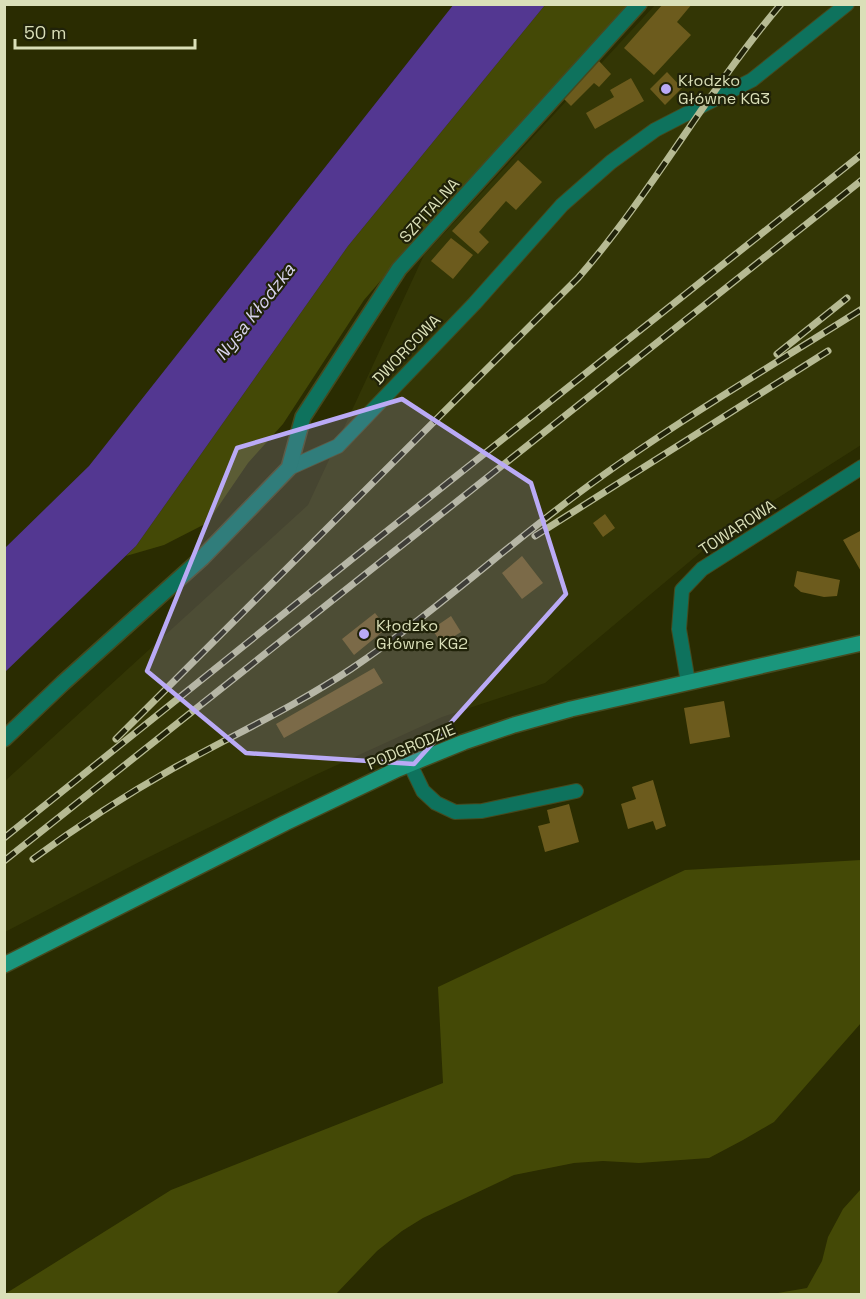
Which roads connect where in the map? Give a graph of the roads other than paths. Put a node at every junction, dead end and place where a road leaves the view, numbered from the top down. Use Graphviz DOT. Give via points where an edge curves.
graph roads {
  1 [pos="639,4"];
  2 [pos="847,4"];
  3 [pos="861,467"];
  4 [pos="290,468"];
  5 [pos="861,643"];
  6 [pos="688,682"];
  7 [pos="4,739"];
  8 [pos="410,764"];
  9 [pos="576,791"];
  10 [pos="4,965"];
  1 -- 4 [label="street, SZPITALNA" via="399,269 303,417"];
  2 -- 4 [label="lane, DWORCOWA" via="752,80 655,130 611,162 562,205 338,446"];
  3 -- 6 [label="lane, TOWAROWA" via="702,569 682,590 680,629"];
  4 -- 7 [label="street, DWORCOWA" via="202,558"];
  5 -- 6 [label="main road, PODGRODZIE"];
  6 -- 8 [label="main road, PODGRODZIE" via="514,725"];
  8 -- 9 [label="lane" via="423,791 455,812 482,811"];
  8 -- 10 [label="main road, PODGRODZIE"];
}
